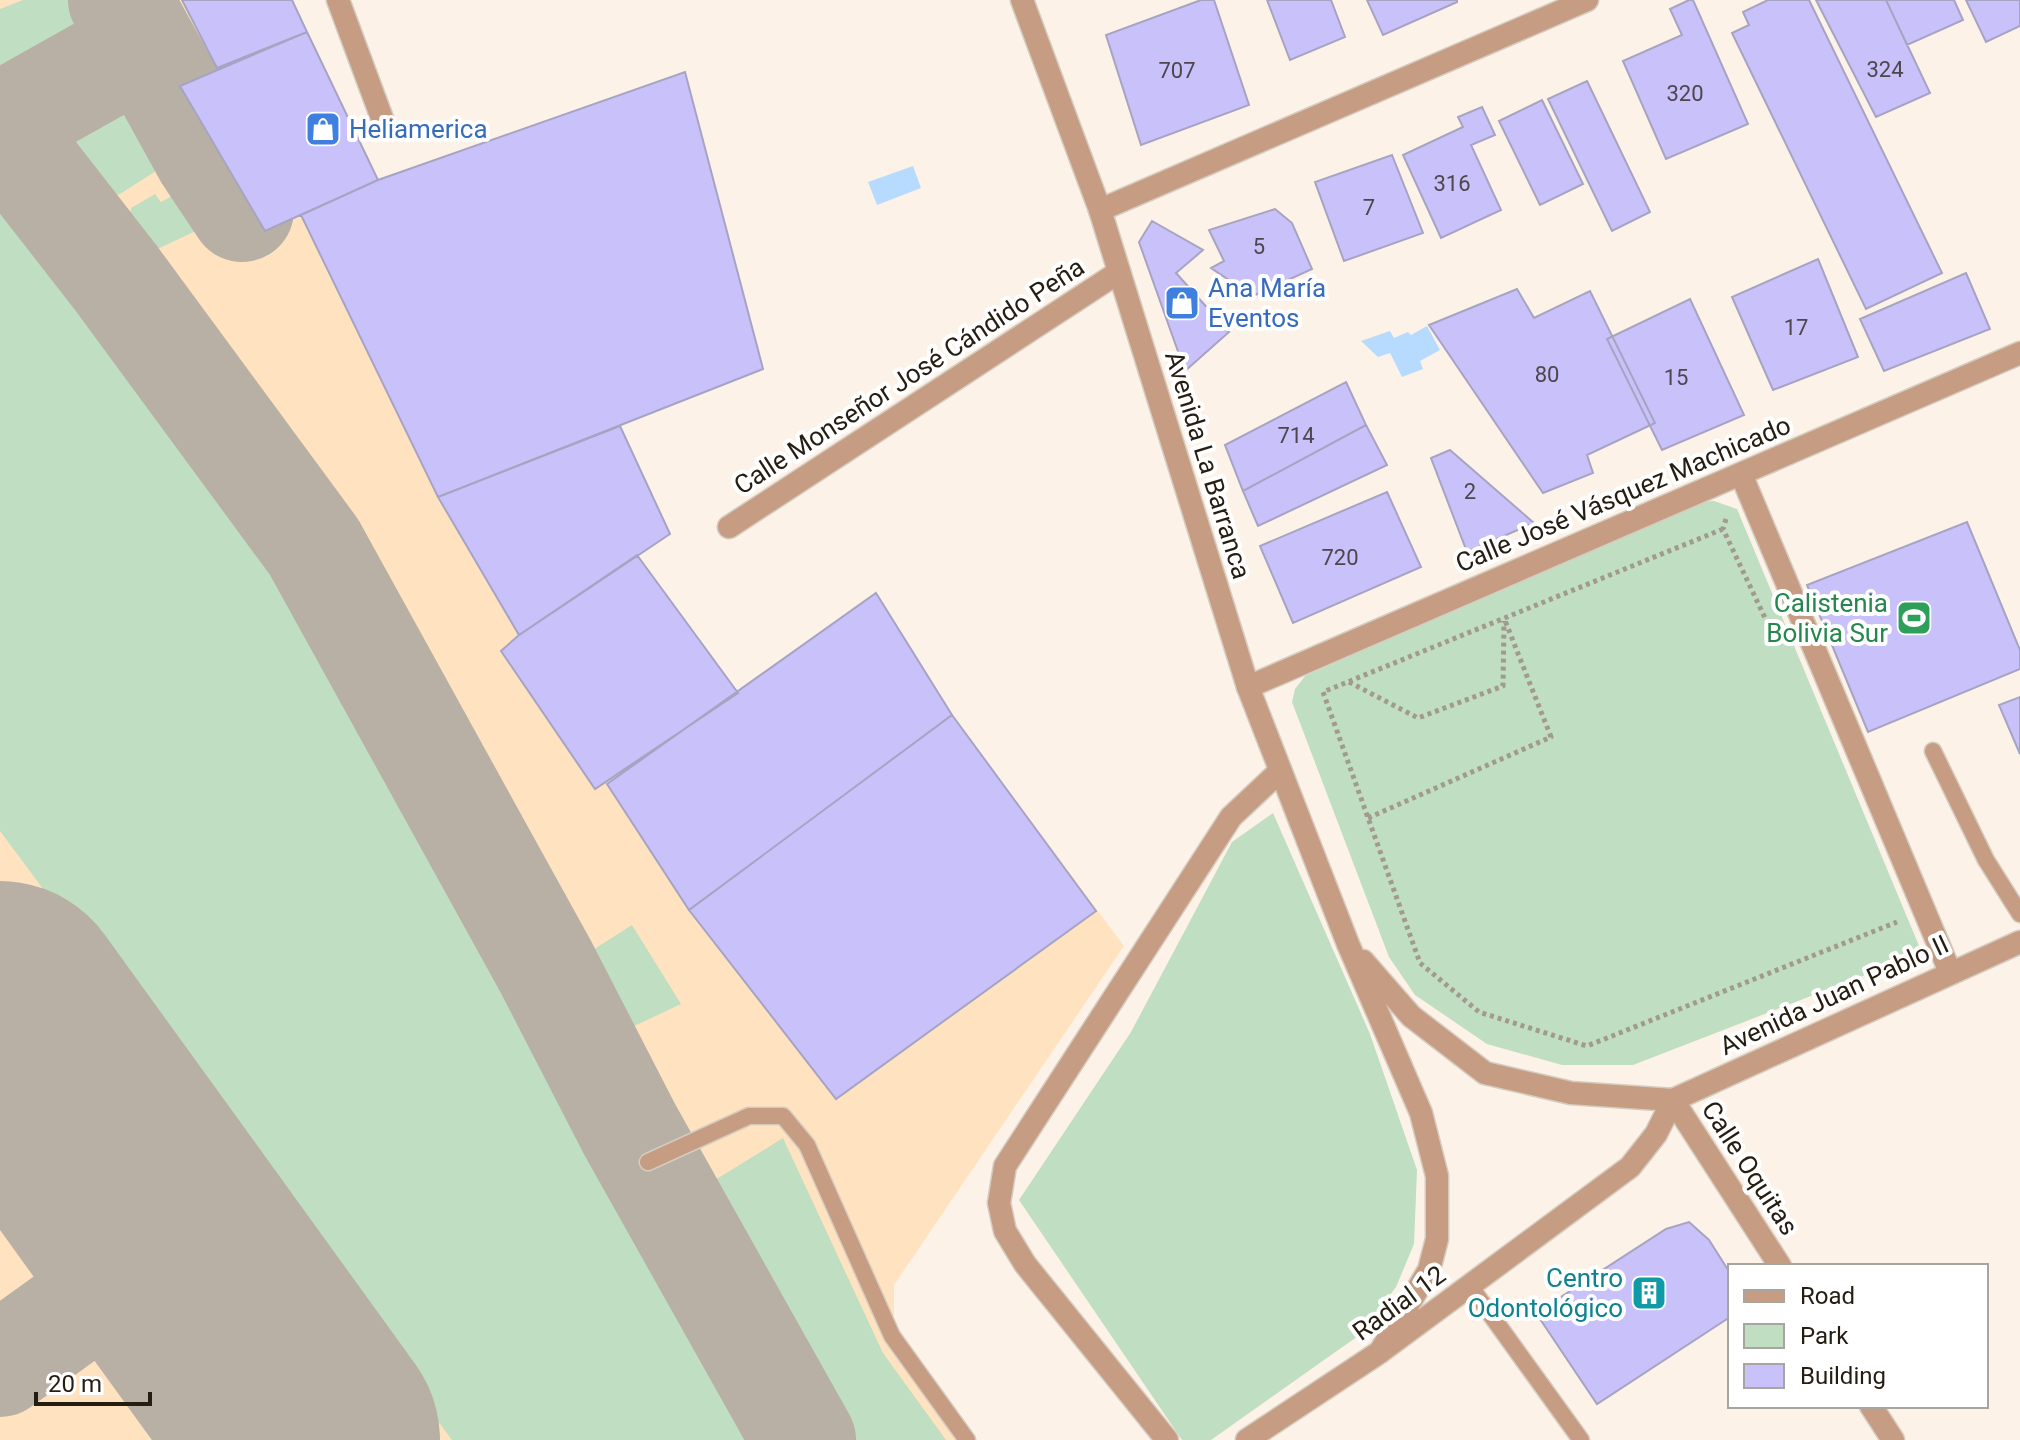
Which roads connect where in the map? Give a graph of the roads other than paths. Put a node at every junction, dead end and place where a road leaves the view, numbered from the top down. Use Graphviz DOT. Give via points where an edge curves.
graph roads {
  1 [pos="338,0"];
  2 [pos="1022,0"];
  3 [pos="1587,0"];
  4 [pos="386,129"];
  5 [pos="1100,210"];
  6 [pos="1119,272"];
  7 [pos="2020,353"];
  8 [pos="1741,474"];
  9 [pos="729,527"];
  10 [pos="1248,687"];
  11 [pos="1933,751"];
  12 [pos="1280,771"];
  13 [pos="2020,914"];
  14 [pos="2020,942"];
  15 [pos="1348,944"];
  16 [pos="1950,972"];
  17 [pos="1673,1100"];
  18 [pos="648,1162"];
  19 [pos="1779,1264"];
  20 [pos="1470,1286"];
  21 [pos="1380,1352"];
  22 [pos="1872,1408"];
  23 [pos="967,1440"];
  24 [pos="1167,1440"];
  25 [pos="1247,1440"];
  26 [pos="1581,1440"];
  27 [pos="1893,1440"];
  1 -- 4 [label="street"];
  2 -- 5 [label="street, Avenida La Barranca"];
  3 -- 5 [label="street"];
  5 -- 6 [label="street, Avenida La Barranca"];
  6 -- 9 [label="street, Calle Monseñor José Cándido Peña"];
  6 -- 10 [label="street, Avenida La Barranca"];
  7 -- 8 [label="street, Calle José Vásquez Machicado"];
  8 -- 10 [label="street, Calle José Vásquez Machicado"];
  8 -- 16 [label="street"];
  10 -- 12 [label="street, Avenida La Barranca"];
  11 -- 13 [label="lane" via="1986,860"];
  12 -- 15 [label="street, Avenida La Barranca"];
  12 -- 24 [label="street" via="1231,817 1005,1166 999,1203 1005,1231 1025,1264"];
  14 -- 16 [label="street, Avenida Juan Pablo II"];
  15 -- 17 [label="street, Avenida La Barranca" via="1411,1016 1485,1073 1571,1093"];
  15 -- 21 [label="street, Avenida La Barranca" via="1421,1113 1437,1176 1437,1239 1429,1270"];
  16 -- 17 [label="street, Avenida Juan Pablo II"];
  17 -- 19 [label="street, Calle Oquitas"];
  17 -- 20 [label="street, Radial 12" via="1656,1134 1630,1167"];
  18 -- 23 [label="lane" via="749,1116 783,1116 807,1145 892,1336"];
  20 -- 21 [label="street, Radial 12"];
  20 -- 26 [label="lane"];
  21 -- 25 [label="street, Radial 12"];
  22 -- 27 [label="street"];
}
